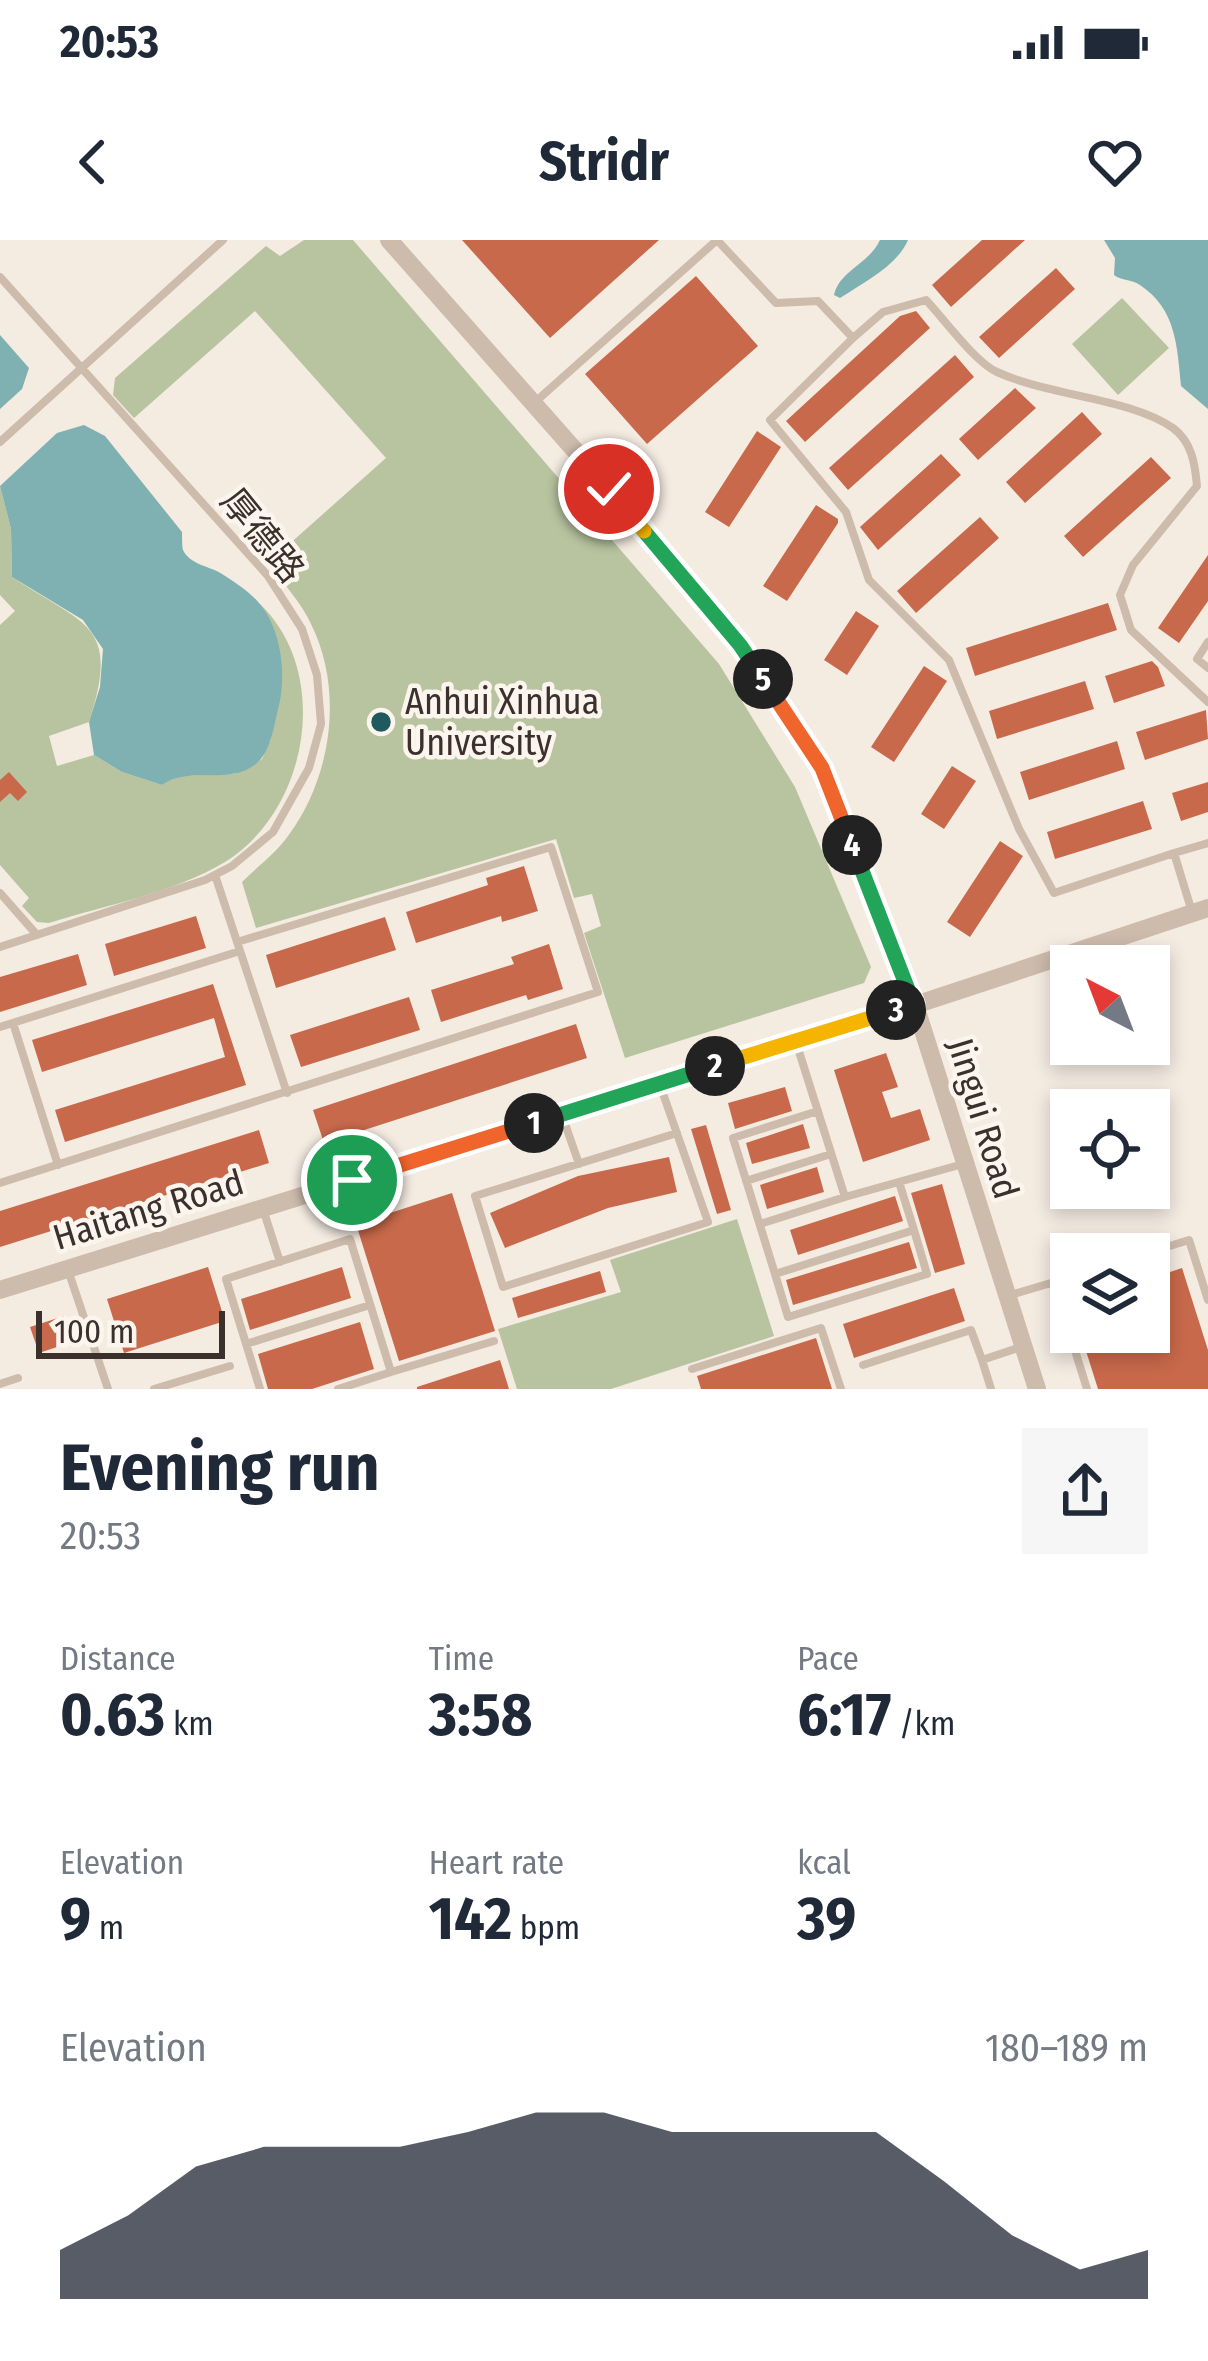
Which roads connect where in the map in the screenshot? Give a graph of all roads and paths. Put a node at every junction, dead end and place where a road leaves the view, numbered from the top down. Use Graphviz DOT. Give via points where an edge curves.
graph roads {
  1 [pos="223,240"];
  2 [pos="389,240"];
  3 [pos="717,240"];
  4 [pos="0,277"];
  5 [pos="854,338"];
  6 [pos="82,369"];
  7 [pos="534,404"];
  8 [pos="0,442"];
  9 [pos="1208,642"];
  10 [pos="1208,668"];
  11 [pos="1208,702"];
  12 [pos="1208,843"];
  13 [pos="1174,853"];
  14 [pos="215,875"];
  15 [pos="0,893"];
  16 [pos="1200,910"];
  17 [pos="37,934"];
  18 [pos="0,946"];
  19 [pos="238,947"];
  20 [pos="914,1005"];
  21 [pos="13,1023"];
  22 [pos="0,1027"];
  23 [pos="795,1040"];
  24 [pos="659,1084"];
  25 [pos="287,1093"];
  26 [pos="818,1112"];
  27 [pos="562,1114"];
  28 [pos="677,1133"];
  29 [pos="831,1154"];
  30 [pos="579,1164"];
  31 [pos="964,1164"];
  32 [pos="58,1165"];
  33 [pos="746,1181"];
  34 [pos="899,1182"];
  35 [pos="0,1183"];
  36 [pos="845,1197"];
  37 [pos="263,1208"];
  38 [pos="760,1224"];
  39 [pos="914,1230"];
  40 [pos="1170,1246"];
  41 [pos="280,1262"];
  42 [pos="67,1269"];
  43 [pos="775,1274"];
  44 [pos="1050,1284"];
  45 [pos="0,1290"];
  46 [pos="1006,1297"];
  47 [pos="1208,1300"];
  48 [pos="370,1305"];
  49 [pos="494,1341"];
  50 [pos="246,1344"];
  51 [pos="1022,1346"];
  52 [pos="1076,1353"];
  53 [pos="982,1360"];
  54 [pos="863,1365"];
  55 [pos="230,1366"];
  56 [pos="692,1369"];
  57 [pos="391,1372"];
  58 [pos="18,1378"];
  59 [pos="0,1384"];
  60 [pos="108,1389"];
  61 [pos="154,1389"];
  62 [pos="260,1389"];
  63 [pos="338,1389"];
  64 [pos="842,1389"];
  65 [pos="992,1389"];
  66 [pos="1036,1389"];
  67 [pos="1087,1389"];
  1 -- 6 [label="lane"];
  2 -- 7 [label="street, Jingui Road"];
  3 -- 5 [label="lane" via="776,303 818,301"];
  3 -- 7 [label="lane"];
  4 -- 6 [label="lane, 厚德路"];
  5 -- 11 [label="lane" via="883,312 926,300 991,370 1140,412 1176,430 1194,455 1197,486 1133,566 1120,595 1131,630"];
  5 -- 13 [label="lane" via="770,420 845,512 869,580 949,660 1054,893"];
  6 -- 8 [label="lane"];
  6 -- 14 [label="lane, 厚德路" via="268,576 302,629 317,675 321,724 309,768 273,832"];
  7 -- 20 [label="street, Jingui Road" via="740,645 822,768"];
  9 -- 10 [label="lane" via="1197,659"];
  12 -- 13 [label="lane"];
  13 -- 16 [label="lane"];
  14 -- 17 [label="lane, 厚德路"];
  14 -- 19 [label="lane"];
  15 -- 17 [label="lane"];
  16 -- 20 [label="street, Haitang Road"];
  17 -- 18 [label="lane, 厚德路"];
  19 -- 21 [label="lane"];
  19 -- 25 [label="lane"];
  19 -- 25 [label="lane" via="551,847 598,992"];
  20 -- 23 [label="street, Haitang Road"];
  20 -- 31 [label="street, Jingui Road"];
  21 -- 22 [label="lane"];
  21 -- 32 [label="lane"];
  23 -- 24 [label="street, Haitang Road"];
  23 -- 26 [label="lane"];
  24 -- 27 [label="street, Haitang Road"];
  24 -- 28 [label="lane"];
  25 -- 32 [label="lane"];
  26 -- 29 [label="lane"];
  26 -- 33 [label="lane" via="733,1138"];
  27 -- 30 [label="lane"];
  27 -- 37 [label="street, Haitang Road"];
  28 -- 30 [label="lane"];
  28 -- 30 [label="lane" via="708,1222 503,1287 475,1196"];
  29 -- 33 [label="lane"];
  29 -- 36 [label="lane"];
  31 -- 34 [label="lane"];
  31 -- 46 [label="street, Jingui Road"];
  32 -- 35 [label="lane"];
  33 -- 38 [label="lane"];
  34 -- 36 [label="lane"];
  34 -- 39 [label="lane"];
  36 -- 38 [label="lane"];
  37 -- 41 [label="lane"];
  37 -- 42 [label="street, Haitang Road"];
  38 -- 43 [label="lane"];
  39 -- 43 [label="lane"];
  39 -- 43 [label="lane" via="927,1274 788,1317"];
  40 -- 47 [label="lane" via="1190,1240"];
  41 -- 48 [label="lane" via="350,1240"];
  41 -- 50 [label="lane" via="226,1279"];
  42 -- 45 [label="street, Haitang Road"];
  42 -- 60 [label="lane"];
  44 -- 46 [label="lane"];
  46 -- 51 [label="street, Jingui Road"];
  48 -- 50 [label="lane"];
  48 -- 57 [label="lane"];
  49 -- 57 [label="lane"];
  50 -- 62 [label="lane"];
  51 -- 53 [label="lane"];
  51 -- 66 [label="street, Jingui Road"];
  52 -- 67 [label="lane"];
  53 -- 54 [label="lane" via="971,1330"];
  53 -- 65 [label="lane"];
  55 -- 61 [label="lane"];
  56 -- 64 [label="lane" via="821,1328"];
  57 -- 63 [label="lane"];
  58 -- 59 [label="lane"];
}
